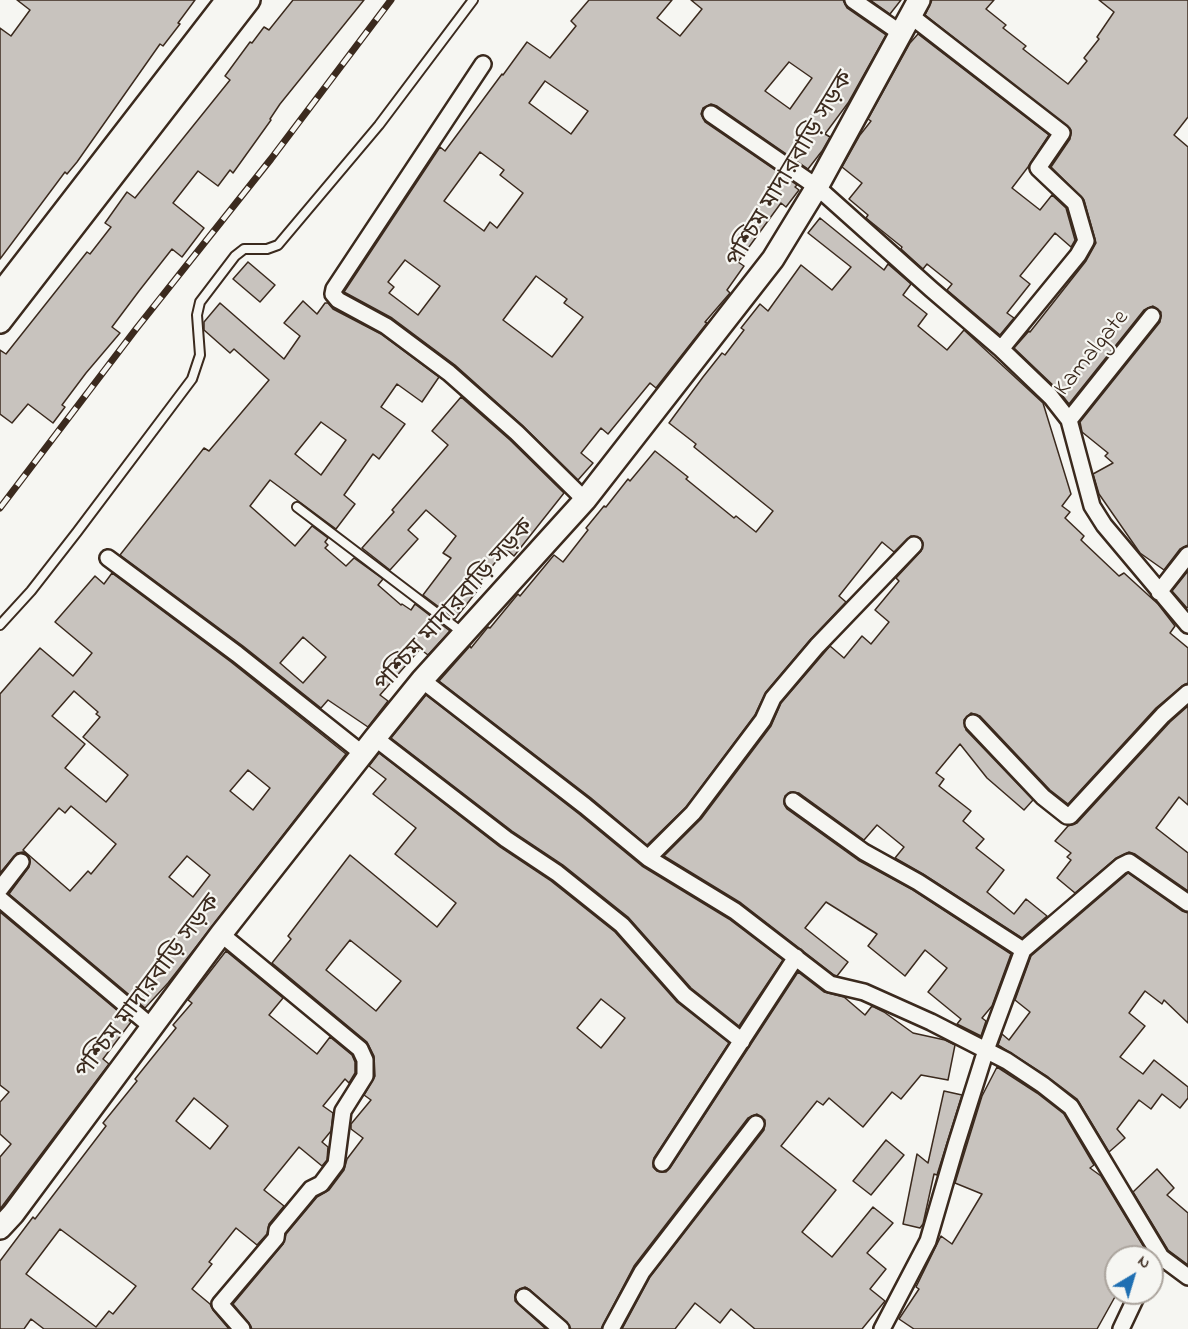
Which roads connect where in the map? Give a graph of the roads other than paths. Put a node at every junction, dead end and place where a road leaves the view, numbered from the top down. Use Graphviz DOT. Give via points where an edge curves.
graph roads {
  1 [pos="249,0"];
  2 [pos="473,0"];
  3 [pos="853,0"];
  4 [pos="219,3"];
  5 [pos="910,17"];
  6 [pos="483,64"];
  7 [pos="711,114"];
  8 [pos="817,187"];
  9 [pos="0,294"];
  10 [pos="1152,316"];
  11 [pos="0,322"];
  12 [pos="1001,349"];
  13 [pos="1069,420"];
  14 [pos="585,500"];
  15 [pos="297,507"];
  16 [pos="914,545"];
  17 [pos="1188,555"];
  18 [pos="108,558"];
  19 [pos="1159,592"];
  20 [pos="0,625"];
  21 [pos="1188,625"];
  22 [pos="464,634"];
  23 [pos="422,680"];
  24 [pos="1188,693"];
  25 [pos="973,723"];
  26 [pos="369,746"];
  27 [pos="793,801"];
  28 [pos="648,858"];
  29 [pos="21,862"];
  30 [pos="0,889"];
  31 [pos="0,899"];
  32 [pos="1188,903"];
  33 [pos="221,934"];
  34 [pos="1023,950"];
  35 [pos="796,957"];
  36 [pos="152,1027"];
  37 [pos="742,1041"];
  38 [pos="986,1050"];
  39 [pos="756,1124"];
  40 [pos="662,1163"];
  41 [pos="0,1228"];
  42 [pos="1154,1245"];
  43 [pos="1164,1259"];
  44 [pos="1188,1277"];
  45 [pos="524,1297"];
  46 [pos="1132,1305"];
  47 [pos="242,1329"];
  48 [pos="561,1329"];
  49 [pos="611,1329"];
  50 [pos="882,1329"];
  51 [pos="1121,1329"];
  1 -- 11 [label="street"];
  2 -- 20 [label="lane" via="379,125 278,245 244,249 200,302 200,355 192,379 51,566"];
  3 -- 5 [label="street"];
  4 -- 9 [label="street"];
  5 -- 8 [label="street, পশ্চিম মাদারবাড়ি সড়ক"];
  5 -- 12 [label="street" via="1062,133 1038,168 1075,203 1086,242"];
  6 -- 14 [label="street" via="333,294 386,326 449,373"];
  7 -- 8 [label="street"];
  8 -- 12 [label="street"];
  8 -- 14 [label="street, পশ্চিম মাদারবাড়ি সড়ক" via="773,259"];
  10 -- 13 [label="street, Kamalgate"];
  12 -- 13 [label="street"];
  13 -- 19 [label="street" via="1092,506"];
  14 -- 22 [label="street, পশ্চিম মাদারবাড়ি সড়ক"];
  15 -- 22 [label="lane"];
  16 -- 28 [label="street" via="817,646 774,698 763,720 693,813"];
  17 -- 19 [label="street"];
  18 -- 26 [label="street"];
  19 -- 21 [label="street"];
  22 -- 23 [label="street, পশ্চিম মাদারবাড়ি সড়ক"];
  23 -- 26 [label="street, পশ্চিম মাদারবাড়ি সড়ক"];
  23 -- 28 [label="street"];
  24 -- 25 [label="street" via="1070,816 1043,797"];
  26 -- 33 [label="street, পশ্চিম মাদারবাড়ি সড়ক"];
  26 -- 37 [label="street" via="557,873 622,925 684,995"];
  27 -- 34 [label="street" via="864,852"];
  28 -- 35 [label="street" via="735,911"];
  29 -- 30 [label="street"];
  31 -- 36 [label="street"];
  32 -- 34 [label="street" via="1129,862"];
  33 -- 36 [label="street, পশ্চিম মাদারবাড়ি সড়ক"];
  33 -- 47 [label="street" via="360,1049 365,1060 365,1076 343,1111 336,1164 277,1230 276,1238 220,1304"];
  34 -- 38 [label="street"];
  35 -- 37 [label="street"];
  35 -- 38 [label="street" via="830,984 864,992"];
  36 -- 41 [label="street, পশ্চিম মাদারবাড়ি সড়ক"];
  37 -- 40 [label="street"];
  38 -- 42 [label="street" via="1071,1107"];
  38 -- 50 [label="street" via="928,1241"];
  39 -- 49 [label="street" via="642,1272"];
  43 -- 44 [label="street"];
  45 -- 48 [label="street"];
  46 -- 51 [label="street"];
}
